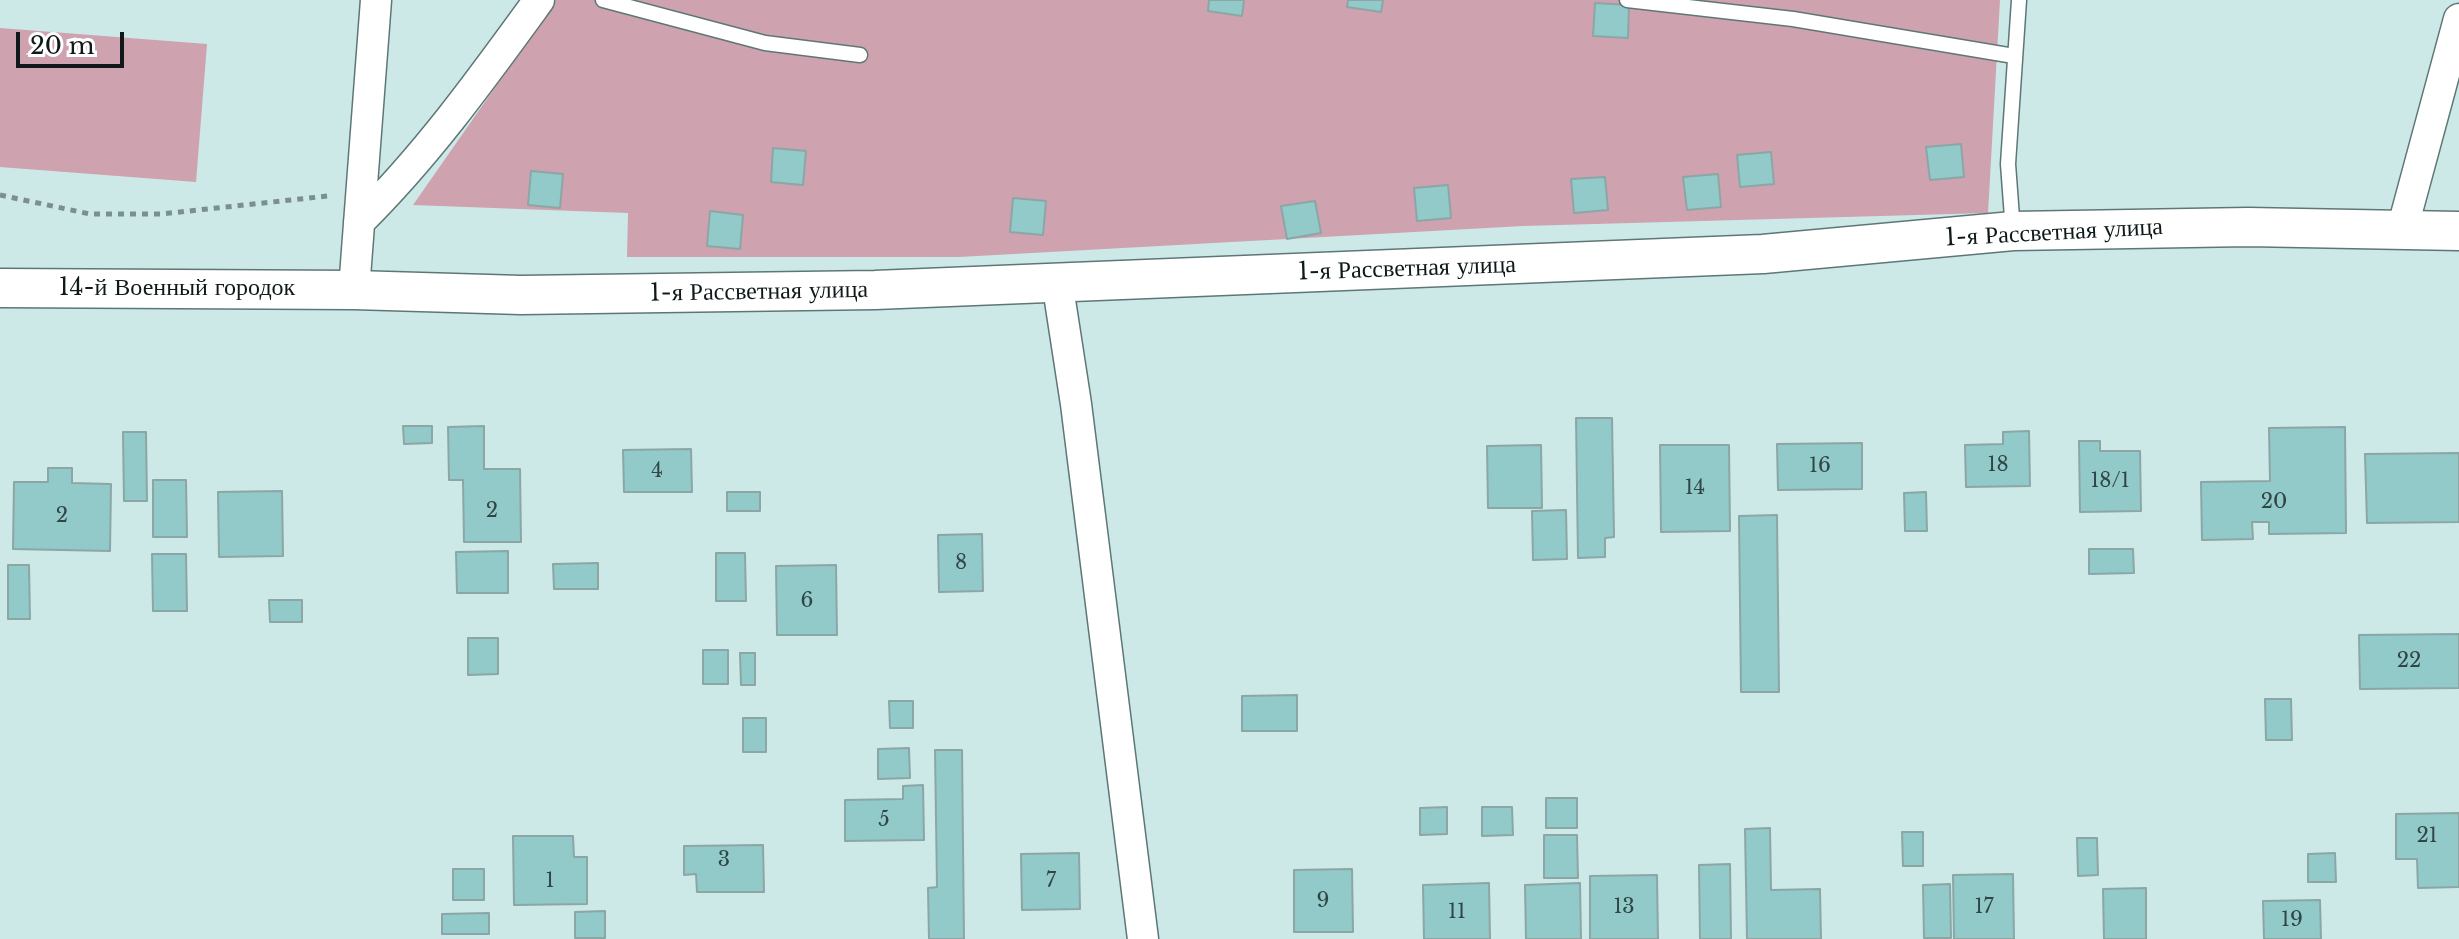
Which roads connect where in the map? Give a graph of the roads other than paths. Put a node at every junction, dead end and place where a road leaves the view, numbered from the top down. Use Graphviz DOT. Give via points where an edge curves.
graph roads {
  1 [pos="376,0"];
  2 [pos="539,0"];
  3 [pos="603,0"];
  4 [pos="1627,0"];
  5 [pos="2019,0"];
  6 [pos="2459,19"];
  7 [pos="860,55"];
  8 [pos="2014,56"];
  9 [pos="360,207"];
  10 [pos="2402,230"];
  11 [pos="2013,231"];
  12 [pos="2459,231"];
  13 [pos="1057,281"];
  14 [pos="0,288"];
  15 [pos="354,290"];
  16 [pos="1143,939"];
  1 -- 9 [label="street"];
  2 -- 9 [label="street" via="399,182"];
  3 -- 7 [label="lane" via="765,43"];
  4 -- 8 [label="lane" via="1793,19"];
  5 -- 8 [label="lane"];
  6 -- 10 [label="street"];
  8 -- 11 [label="lane" via="2008,164"];
  9 -- 15 [label="street"];
  10 -- 11 [label="street, 1-я Рассветная улица"];
  10 -- 12 [label="street, 1-я Рассветная улица"];
  11 -- 13 [label="street, 1-я Рассветная улица" via="1732,255"];
  13 -- 15 [label="street, 1-я Рассветная улица" via="635,295"];
  13 -- 16 [label="street"];
  14 -- 15 [label="street, 14-й Военный городок"];
}
